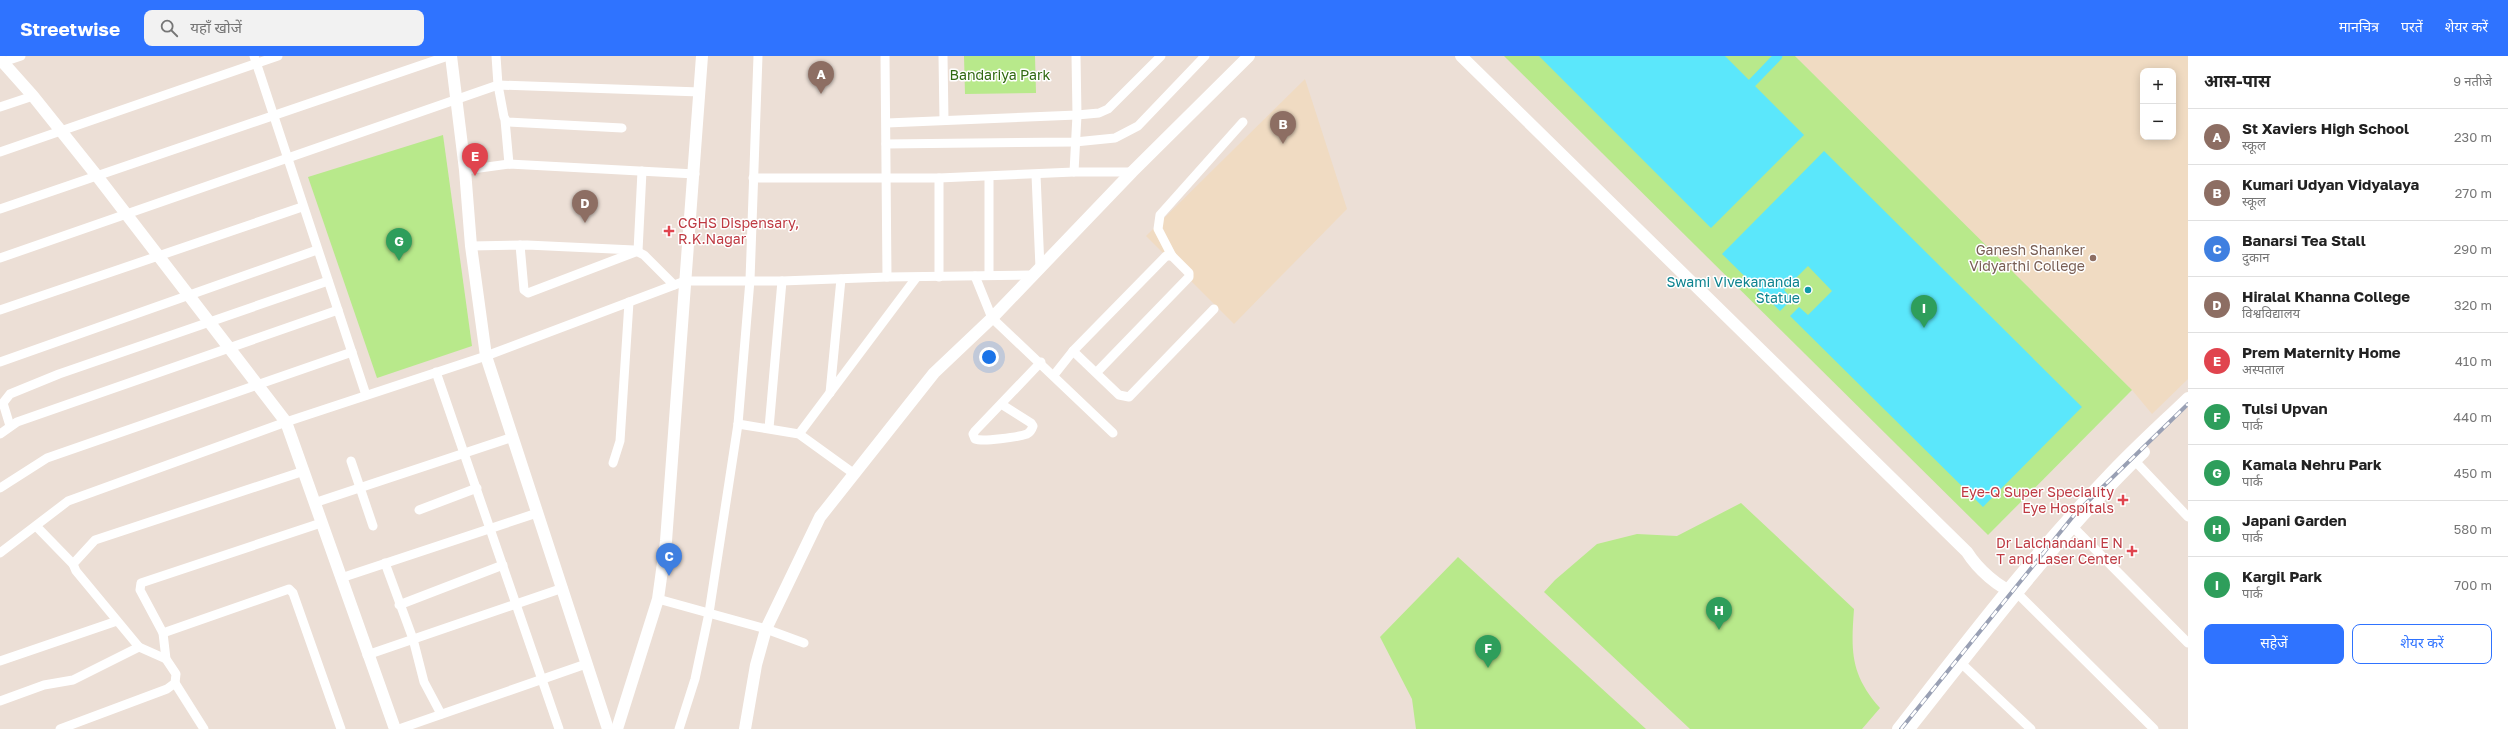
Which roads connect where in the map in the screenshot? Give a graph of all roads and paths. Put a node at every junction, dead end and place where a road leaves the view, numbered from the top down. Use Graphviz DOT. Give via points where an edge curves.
graph roads {
  1 [pos="21,56"];
  2 [pos="278,56"];
  3 [pos="448,56"];
  4 [pos="451,56"];
  5 [pos="496,56"];
  6 [pos="702,56"];
  7 [pos="758,56"];
  8 [pos="885,56"];
  9 [pos="943,56"];
  10 [pos="1076,56"];
  11 [pos="1161,56"];
  12 [pos="1205,56"];
  13 [pos="1249,56"];
  14 [pos="1460,56"];
  15 [pos="1,60"];
  16 [pos="255,60"];
  17 [pos="498,85"];
  18 [pos="700,92"];
  19 [pos="33,96"];
  20 [pos="456,99"];
  21 [pos="0,107"];
  22 [pos="273,115"];
  23 [pos="1077,115"];
  24 [pos="505,120"];
  25 [pos="944,120"];
  26 [pos="1243,122"];
  27 [pos="887,123"];
  28 [pos="622,128"];
  29 [pos="60,131"];
  30 [pos="1075,142"];
  31 [pos="886,144"];
  32 [pos="0,152"];
  33 [pos="286,159"];
  34 [pos="509,164"];
  35 [pos="465,170"];
  36 [pos="642,171"];
  37 [pos="1074,172"];
  38 [pos="1132,172"];
  39 [pos="695,174"];
  40 [pos="1036,175"];
  41 [pos="97,176"];
  42 [pos="885,177"];
  43 [pos="989,177"];
  44 [pos="754,178"];
  45 [pos="939,178"];
  46 [pos="302,207"];
  47 [pos="0,209"];
  48 [pos="125,214"];
  49 [pos="520,245"];
  50 [pos="471,246"];
  51 [pos="317,250"];
  52 [pos="638,252"];
  53 [pos="157,256"];
  54 [pos="1172,256"];
  55 [pos="0,258"];
  56 [pos="1036,272"];
  57 [pos="989,275"];
  58 [pos="975,276"];
  59 [pos="887,277"];
  60 [pos="939,277"];
  61 [pos="841,278"];
  62 [pos="916,278"];
  63 [pos="750,280"];
  64 [pos="782,281"];
  65 [pos="328,282"];
  66 [pos="680,283"];
  67 [pos="188,296"];
  68 [pos="629,302"];
  69 [pos="1214,309"];
  70 [pos="0,310"];
  71 [pos="338,310"];
  72 [pos="992,318"];
  73 [pos="208,322"];
  74 [pos="228,347"];
  75 [pos="1073,351"];
  76 [pos="352,352"];
  77 [pos="486,356"];
  78 [pos="0,362"];
  79 [pos="1041,362"];
  80 [pos="436,372"];
  81 [pos="1096,373"];
  82 [pos="1054,375"];
  83 [pos="257,385"];
  84 [pos="830,394"];
  85 [pos="366,395"];
  86 [pos="2188,398"];
  87 [pos="1001,404"];
  88 [pos="2188,409"];
  89 [pos="286,422"];
  90 [pos="738,424"];
  91 [pos="10,426"];
  92 [pos="769,428"];
  93 [pos="1113,433"];
  94 [pos="0,434"];
  95 [pos="799,434"];
  96 [pos="513,437"];
  97 [pos="465,453"];
  98 [pos="351,461"];
  99 [pos="2135,461"];
  100 [pos="613,463"];
  101 [pos="304,471"];
  102 [pos="853,473"];
  103 [pos="359,487"];
  104 [pos="0,488"];
  105 [pos="477,488"];
  106 [pos="314,503"];
  107 [pos="419,510"];
  108 [pos="537,513"];
  109 [pos="2188,517"];
  110 [pos="322,523"];
  111 [pos="36,526"];
  112 [pos="373,526"];
  113 [pos="2073,527"];
  114 [pos="491,528"];
  115 [pos="0,553"];
  116 [pos="386,563"];
  117 [pos="73,564"];
  118 [pos="504,565"];
  119 [pos="341,578"];
  120 [pos="563,588"];
  121 [pos="2012,590"];
  122 [pos="658,599"];
  123 [pos="399,605"];
  124 [pos="517,605"];
  125 [pos="709,613"];
  126 [pos="117,621"];
  127 [pos="766,629"];
  128 [pos="164,633"];
  129 [pos="413,640"];
  130 [pos="2188,642"];
  131 [pos="804,643"];
  132 [pos="139,647"];
  133 [pos="367,655"];
  134 [pos="166,659"];
  135 [pos="0,661"];
  136 [pos="1961,663"];
  137 [pos="586,664"];
  138 [pos="541,680"];
  139 [pos="175,683"];
  140 [pos="0,701"];
  141 [pos="441,714"];
  142 [pos="61,729"];
  143 [pos="204,729"];
  144 [pos="341,729"];
  145 [pos="395,729"];
  146 [pos="399,729"];
  147 [pos="560,729"];
  148 [pos="608,729"];
  149 [pos="617,729"];
  150 [pos="679,729"];
  151 [pos="745,729"];
  152 [pos="1898,729"];
  153 [pos="1909,729"];
  154 [pos="2031,729"];
  155 [pos="2154,729"];
  1 -- 15 [label="street"];
  2 -- 16 [label="street"];
  3 -- 22 [label="street"];
  4 -- 20 [label="street"];
  5 -- 17 [label="street"];
  6 -- 18 [label="street"];
  7 -- 44 [label="street"];
  8 -- 27 [label="street"];
  9 -- 25 [label="street"];
  10 -- 23 [label="street"];
  11 -- 23 [label="street" via="1108,109 1100,113"];
  12 -- 30 [label="street" via="1132,130 1105,140"];
  13 -- 38 [label="street"];
  14 -- 121 [label="street" via="1967,552 1976,556"];
  15 -- 19 [label="street"];
  16 -- 22 [label="street"];
  16 -- 29 [label="street"];
  17 -- 18 [label="street"];
  17 -- 20 [label="street"];
  17 -- 24 [label="street"];
  18 -- 39 [label="street"];
  19 -- 21 [label="street"];
  19 -- 29 [label="street"];
  20 -- 33 [label="street"];
  20 -- 35 [label="street"];
  22 -- 33 [label="street"];
  22 -- 41 [label="street"];
  23 -- 25 [label="street"];
  23 -- 30 [label="street"];
  24 -- 28 [label="street" via="512,123"];
  24 -- 34 [label="street"];
  25 -- 27 [label="street"];
  26 -- 54 [label="street" via="1160,215 1158,228"];
  27 -- 31 [label="street"];
  29 -- 32 [label="street"];
  29 -- 41 [label="street"];
  30 -- 31 [label="street"];
  30 -- 37 [label="street"];
  31 -- 42 [label="street"];
  33 -- 46 [label="street"];
  33 -- 48 [label="street"];
  34 -- 35 [label="street"];
  34 -- 36 [label="street"];
  35 -- 50 [label="street"];
  36 -- 39 [label="street"];
  36 -- 52 [label="street"];
  37 -- 38 [label="street"];
  37 -- 40 [label="street"];
  38 -- 56 [label="street"];
  39 -- 66 [label="street"];
  40 -- 43 [label="street"];
  40 -- 56 [label="street"];
  41 -- 47 [label="street"];
  41 -- 48 [label="street"];
  42 -- 44 [label="street"];
  42 -- 45 [label="street"];
  42 -- 59 [label="street"];
  43 -- 45 [label="street"];
  43 -- 57 [label="street"];
  44 -- 63 [label="street"];
  45 -- 60 [label="street"];
  46 -- 51 [label="street"];
  46 -- 53 [label="street"];
  48 -- 53 [label="street"];
  48 -- 55 [label="street"];
  49 -- 50 [label="street"];
  49 -- 52 [label="street" via="627,248"];
  49 -- 52 [label="street" via="524,290 528,293"];
  50 -- 77 [label="street"];
  51 -- 65 [label="street"];
  51 -- 67 [label="street"];
  52 -- 66 [label="street"];
  53 -- 67 [label="street"];
  53 -- 70 [label="street"];
  54 -- 75 [label="street" via="1166,256"];
  54 -- 81 [label="street" via="1189,273 1186,282"];
  56 -- 57 [label="street"];
  56 -- 72 [label="street"];
  57 -- 58 [label="street"];
  58 -- 60 [label="street"];
  58 -- 72 [label="street"];
  59 -- 61 [label="street"];
  59 -- 62 [label="street"];
  60 -- 62 [label="street"];
  61 -- 64 [label="street"];
  61 -- 84 [label="street"];
  62 -- 84 [label="street"];
  63 -- 64 [label="street"];
  63 -- 66 [label="street"];
  63 -- 90 [label="street"];
  64 -- 92 [label="street"];
  65 -- 71 [label="street"];
  65 -- 73 [label="street"];
  66 -- 68 [label="street"];
  66 -- 122 [label="street" via="666,541"];
  67 -- 73 [label="street"];
  67 -- 78 [label="street"];
  68 -- 77 [label="street"];
  68 -- 100 [label="street" via="620,442"];
  69 -- 81 [label="street" via="1129,397 1119,395"];
  71 -- 74 [label="street"];
  71 -- 76 [label="street"];
  72 -- 79 [label="street"];
  72 -- 102 [label="street" via="934,373"];
  73 -- 74 [label="street"];
  73 -- 91 [label="street" via="10,394 3,403"];
  74 -- 83 [label="street"];
  74 -- 91 [label="street"];
  75 -- 81 [label="street"];
  75 -- 82 [label="street"];
  76 -- 83 [label="street"];
  76 -- 85 [label="street"];
  77 -- 80 [label="street"];
  77 -- 96 [label="street"];
  79 -- 82 [label="street"];
  79 -- 87 [label="street"];
  80 -- 85 [label="street"];
  80 -- 97 [label="street"];
  82 -- 93 [label="street"];
  83 -- 89 [label="street"];
  83 -- 104 [label="street" via="47,458"];
  84 -- 95 [label="street"];
  85 -- 89 [label="street"];
  86 -- 121 [label="street" via="2108,475"];
  87 -- 87 [label="street" via="975,431 975,438 1003,438 1027,434 1031,430 1031,423"];
  88 -- 99 [label="street"];
  89 -- 101 [label="street"];
  89 -- 111 [label="street" via="68,501"];
  90 -- 92 [label="street"];
  90 -- 125 [label="street"];
  91 -- 94 [label="street"];
  92 -- 95 [label="street"];
  95 -- 102 [label="street"];
  96 -- 97 [label="street"];
  96 -- 108 [label="street"];
  97 -- 103 [label="street"];
  97 -- 105 [label="street"];
  98 -- 103 [label="street"];
  99 -- 109 [label="street"];
  99 -- 113 [label="street"];
  101 -- 106 [label="street"];
  101 -- 117 [label="street" via="96,540"];
  102 -- 127 [label="street" via="820,517"];
  103 -- 106 [label="street"];
  103 -- 112 [label="street"];
  105 -- 107 [label="street"];
  105 -- 114 [label="street"];
  106 -- 110 [label="street"];
  108 -- 114 [label="street"];
  108 -- 120 [label="street"];
  110 -- 119 [label="street"];
  110 -- 128 [label="street" via="141,583 140,590"];
  111 -- 115 [label="street"];
  111 -- 117 [label="street"];
  113 -- 121 [label="street"];
  113 -- 130 [label="street"];
  114 -- 116 [label="street"];
  114 -- 118 [label="street"];
  116 -- 119 [label="street"];
  116 -- 123 [label="street"];
  117 -- 126 [label="street" via="76,572"];
  118 -- 123 [label="street"];
  118 -- 124 [label="street"];
  119 -- 133 [label="street"];
  120 -- 124 [label="street"];
  120 -- 137 [label="street"];
  121 -- 136 [label="street"];
  121 -- 152 [label="street"];
  121 -- 155 [label="street"];
  122 -- 125 [label="street"];
  122 -- 149 [label="street"];
  123 -- 129 [label="street"];
  124 -- 129 [label="street"];
  124 -- 138 [label="street"];
  125 -- 127 [label="street"];
  125 -- 150 [label="street" via="694,679"];
  126 -- 132 [label="street"];
  126 -- 135 [label="street"];
  127 -- 131 [label="street"];
  127 -- 151 [label="street" via="756,665"];
  128 -- 134 [label="street"];
  128 -- 144 [label="street" via="289,589 293,593"];
  129 -- 133 [label="street"];
  129 -- 141 [label="street" via="424,682"];
  132 -- 134 [label="street"];
  132 -- 140 [label="street" via="73,680 44,685"];
  133 -- 145 [label="street"];
  134 -- 139 [label="street" via="176,674"];
  136 -- 153 [label="street"];
  136 -- 154 [label="street"];
  137 -- 138 [label="street"];
  137 -- 148 [label="street"];
  138 -- 141 [label="street"];
  138 -- 147 [label="street"];
  139 -- 142 [label="street" via="167,690"];
  139 -- 143 [label="street"];
  141 -- 146 [label="street"];
}
